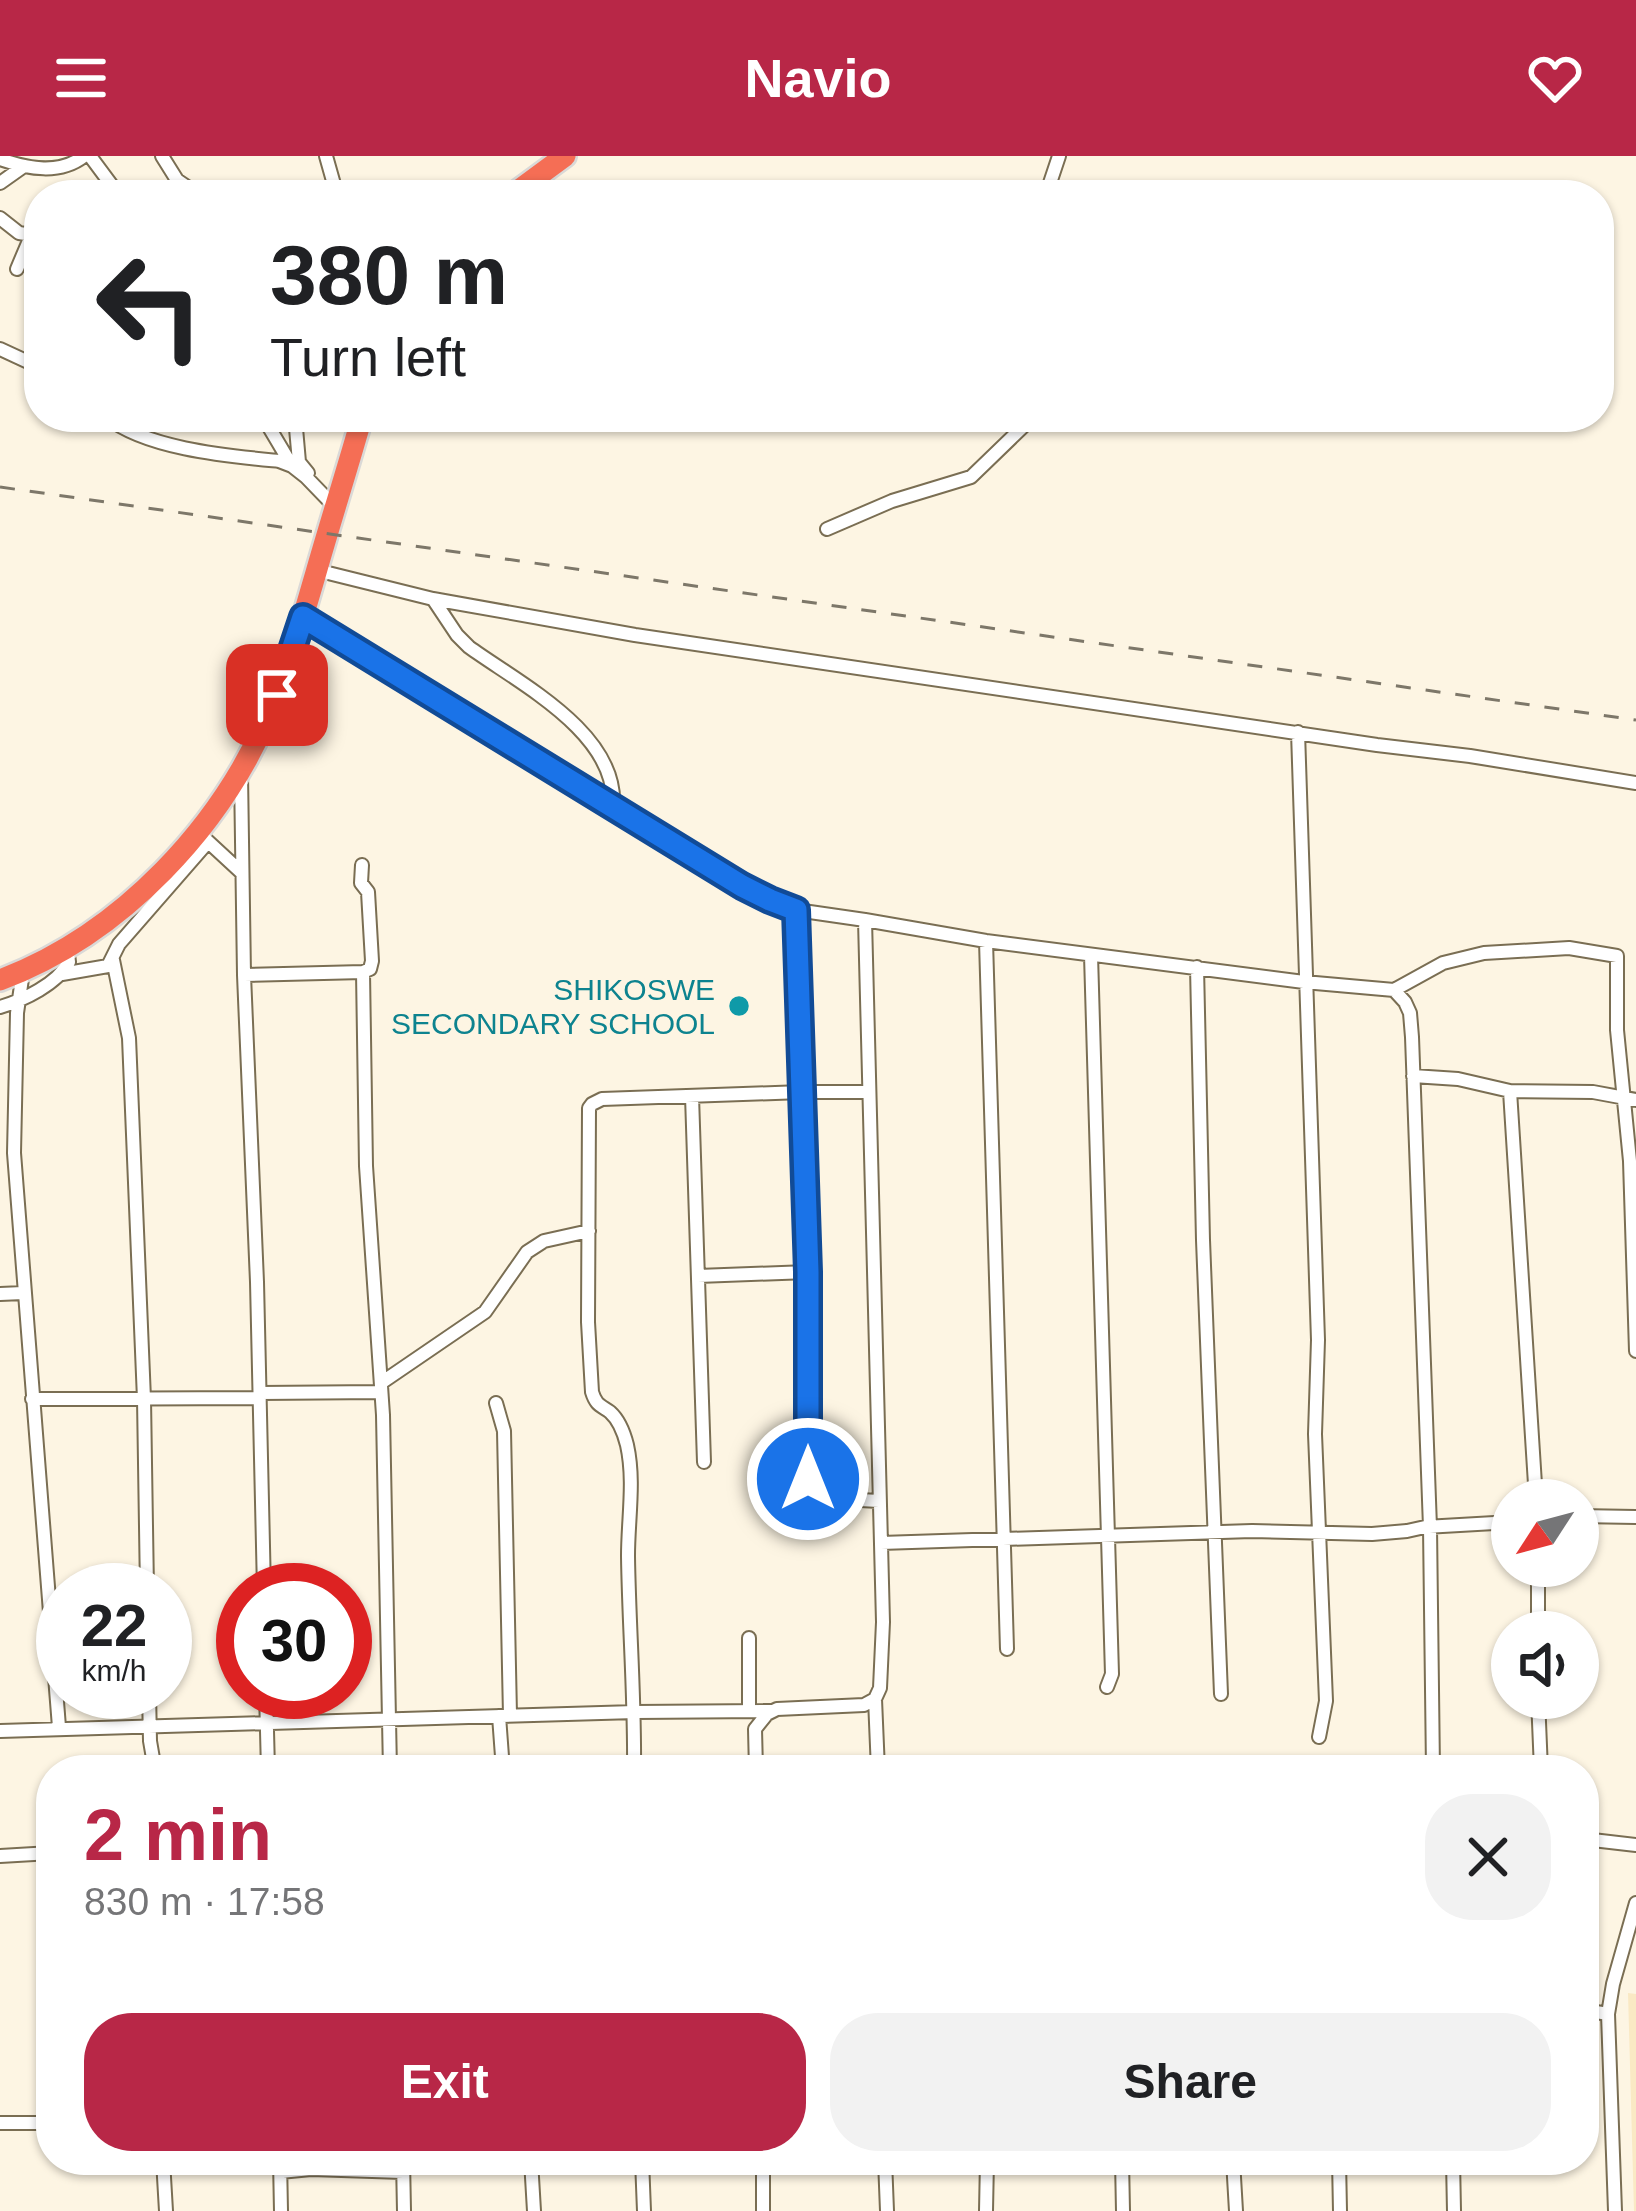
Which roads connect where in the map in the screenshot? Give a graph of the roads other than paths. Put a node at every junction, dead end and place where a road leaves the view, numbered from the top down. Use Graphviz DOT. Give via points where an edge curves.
graph roads {
  1 [pos="87,156"];
  2 [pos="565,156"];
  3 [pos="0,159"];
  4 [pos="25,166"];
  5 [pos="107,180"];
  6 [pos="532,180"];
  7 [pos="0,183"];
  8 [pos="24,256"];
  9 [pos="17,269"];
  10 [pos="129,432"];
  11 [pos="272,432"];
  12 [pos="296,432"];
  13 [pos="356,432"];
  14 [pos="1017,432"];
  15 [pos="292,466"];
  16 [pos="330,501"];
  17 [pos="827,530"];
  18 [pos="316,570"];
  19 [pos="434,599"];
  20 [pos="303,617"];
  21 [pos="1298,732"];
  22 [pos="242,767"];
  23 [pos="1636,783"];
  24 [pos="613,806"];
  25 [pos="203,837"];
  26 [pos="362,865"];
  27 [pos="241,872"];
  28 [pos="796,910"];
  29 [pos="865,920"];
  30 [pos="986,941"];
  31 [pos="67,946"];
  32 [pos="1091,955"];
  33 [pos="113,960"];
  34 [pos="1197,968"];
  35 [pos="22,972"];
  36 [pos="363,972"];
  37 [pos="62,974"];
  38 [pos="244,975"];
  39 [pos="0,980"];
  40 [pos="1304,982"];
  41 [pos="1394,990"];
  42 [pos="18,1002"];
  43 [pos="0,1007"];
  44 [pos="1413,1076"];
  45 [pos="1510,1090"];
  46 [pos="802,1091"];
  47 [pos="869,1092"];
  48 [pos="692,1096"];
  49 [pos="1629,1100"];
  50 [pos="590,1231"];
  51 [pos="808,1272"];
  52 [pos="698,1276"];
  53 [pos="1635,1276"];
  54 [pos="23,1293"];
  55 [pos="0,1294"];
  56 [pos="1636,1351"];
  57 [pos="381,1388"];
  58 [pos="260,1395"];
  59 [pos="32,1399"];
  60 [pos="144,1399"];
  61 [pos="496,1403"];
  62 [pos="704,1462"];
  63 [pos="1535,1479"];
  64 [pos="879,1502"];
  65 [pos="1599,1516"];
  66 [pos="1636,1517"];
  67 [pos="1491,1523"];
  68 [pos="1430,1527"];
  69 [pos="1320,1532"];
  70 [pos="1215,1533"];
  71 [pos="1109,1537"];
  72 [pos="1002,1538"];
  73 [pos="881,1544"];
  74 [pos="147,1563"];
  75 [pos="263,1563"];
  76 [pos="749,1638"];
  77 [pos="1006,1649"];
  78 [pos="1108,1688"];
  79 [pos="1221,1694"];
  80 [pos="875,1699"];
  81 [pos="748,1711"];
  82 [pos="772,1711"];
  83 [pos="635,1712"];
  84 [pos="505,1716"];
  85 [pos="149,1719"];
  86 [pos="267,1719"];
  87 [pos="388,1719"];
  88 [pos="1539,1719"];
  89 [pos="267,1723"];
  90 [pos="149,1725"];
  91 [pos="59,1727"];
  92 [pos="0,1731"];
  93 [pos="1319,1737"];
  94 [pos="153,1755"];
  95 [pos="268,1755"];
  96 [pos="389,1755"];
  97 [pos="503,1755"];
  98 [pos="634,1755"];
  99 [pos="756,1755"];
  100 [pos="877,1755"];
  101 [pos="1433,1755"];
  102 [pos="1540,1755"];
  103 [pos="1599,1841"];
  104 [pos="1636,1845"];
  105 [pos="36,1854"];
  106 [pos="0,1856"];
  107 [pos="1636,1903"];
  108 [pos="1599,2012"];
  109 [pos="1608,2014"];
  110 [pos="0,2123"];
  111 [pos="36,2123"];
  112 [pos="165,2175"];
  113 [pos="280,2175"];
  114 [pos="403,2175"];
  115 [pos="532,2175"];
  116 [pos="643,2175"];
  117 [pos="763,2175"];
  118 [pos="886,2175"];
  119 [pos="987,2175"];
  120 [pos="1122,2175"];
  121 [pos="1234,2175"];
  122 [pos="1339,2175"];
  123 [pos="1453,2175"];
  124 [pos="166,2211"];
  125 [pos="281,2211"];
  126 [pos="404,2211"];
  127 [pos="534,2211"];
  128 [pos="644,2211"];
  129 [pos="764,2211"];
  130 [pos="887,2211"];
  131 [pos="986,2211"];
  132 [pos="1123,2211"];
  133 [pos="1236,2211"];
  134 [pos="1340,2211"];
  135 [pos="1454,2211"];
  136 [pos="1615,2211"];
  1 -- 4 [label="street" via="61,167"];
  1 -- 5 [label="street"];
  2 -- 6 [label="highway"];
  3 -- 4 [label="street"];
  4 -- 7 [label="street"];
  8 -- 9 [label="street"];
  10 -- 15 [label="street"];
  11 -- 15 [label="street"];
  12 -- 16 [label="street" via="299,462"];
  13 -- 16 [label="highway"];
  14 -- 17 [label="street" via="970,477"];
  15 -- 16 [label="street"];
  16 -- 18 [label="highway"];
  18 -- 19 [label="street"];
  18 -- 20 [label="highway"];
  19 -- 21 [label="street"];
  19 -- 24 [label="street" via="469,646 590,740 611,778"];
  20 -- 22 [label="highway"];
  20 -- 24 [label="street"];
  21 -- 23 [label="street"];
  21 -- 40 [label="street"];
  22 -- 25 [label="highway"];
  22 -- 27 [label="street"];
  24 -- 28 [label="street"];
  25 -- 27 [label="street"];
  25 -- 31 [label="highway"];
  25 -- 33 [label="street"];
  26 -- 36 [label="street" via="372,961"];
  27 -- 38 [label="street"];
  28 -- 29 [label="street"];
  28 -- 46 [label="street"];
  29 -- 30 [label="street"];
  29 -- 47 [label="street"];
  30 -- 32 [label="street"];
  30 -- 72 [label="street"];
  31 -- 35 [label="highway"];
  31 -- 37 [label="street"];
  32 -- 34 [label="street"];
  32 -- 71 [label="street"];
  33 -- 37 [label="street"];
  33 -- 60 [label="street" via="129,1038"];
  34 -- 40 [label="street"];
  34 -- 70 [label="street"];
  35 -- 39 [label="highway"];
  35 -- 42 [label="street"];
  36 -- 38 [label="street"];
  36 -- 57 [label="street"];
  37 -- 42 [label="street"];
  38 -- 58 [label="street"];
  40 -- 41 [label="street"];
  40 -- 69 [label="street"];
  41 -- 44 [label="street" via="1410,1013"];
  41 -- 49 [label="street" via="1443,963 1484,953 1569,948 1617,956 1617,1030"];
  42 -- 43 [label="street"];
  42 -- 54 [label="street" via="13,1112"];
  44 -- 45 [label="street"];
  44 -- 68 [label="street"];
  45 -- 49 [label="street"];
  45 -- 63 [label="street"];
  46 -- 47 [label="street"];
  46 -- 48 [label="street"];
  46 -- 51 [label="street"];
  47 -- 64 [label="street"];
  48 -- 50 [label="street" via="592,1104"];
  48 -- 52 [label="street"];
  49 -- 53 [label="street"];
  50 -- 57 [label="street" via="535,1244 485,1312"];
  50 -- 83 [label="street" via="592,1392 619,1424 630,1468"];
  51 -- 52 [label="street"];
  51 -- 64 [label="street" via="808,1479 822,1498"];
  52 -- 62 [label="street"];
  53 -- 56 [label="street"];
  54 -- 55 [label="street"];
  54 -- 59 [label="street"];
  57 -- 58 [label="street"];
  57 -- 87 [label="street"];
  58 -- 60 [label="street"];
  58 -- 75 [label="street"];
  59 -- 60 [label="street"];
  59 -- 91 [label="street"];
  60 -- 74 [label="street"];
  61 -- 84 [label="street" via="504,1431"];
  64 -- 73 [label="street"];
  65 -- 66 [label="street"];
  67 -- 68 [label="street"];
  68 -- 69 [label="street"];
  68 -- 101 [label="street"];
  69 -- 70 [label="street"];
  69 -- 93 [label="street" via="1326,1701"];
  70 -- 71 [label="street"];
  70 -- 79 [label="street"];
  71 -- 72 [label="street"];
  71 -- 78 [label="street"];
  72 -- 73 [label="street"];
  72 -- 77 [label="street"];
  73 -- 80 [label="street" via="883,1660"];
  76 -- 81 [label="street"];
  80 -- 82 [label="street"];
  80 -- 100 [label="street"];
  81 -- 82 [label="street"];
  81 -- 83 [label="street"];
  82 -- 99 [label="street" via="755,1729"];
  83 -- 84 [label="street"];
  83 -- 98 [label="street"];
  84 -- 87 [label="street"];
  84 -- 97 [label="street"];
  85 -- 90 [label="street"];
  86 -- 89 [label="street"];
  87 -- 89 [label="street"];
  87 -- 96 [label="street"];
  88 -- 102 [label="street"];
  89 -- 90 [label="street"];
  89 -- 95 [label="street"];
  90 -- 91 [label="street"];
  90 -- 94 [label="street"];
  91 -- 92 [label="street"];
  103 -- 104 [label="street"];
  105 -- 106 [label="street"];
  107 -- 109 [label="street"];
  108 -- 109 [label="street"];
  109 -- 136 [label="street"];
  110 -- 111 [label="street"];
  112 -- 124 [label="street"];
  113 -- 125 [label="street"];
  114 -- 126 [label="street"];
  115 -- 127 [label="street"];
  116 -- 128 [label="street"];
  117 -- 129 [label="street"];
  118 -- 130 [label="street"];
  119 -- 131 [label="street"];
  120 -- 132 [label="street"];
  121 -- 133 [label="street"];
  122 -- 134 [label="street"];
  123 -- 135 [label="street"];
}
